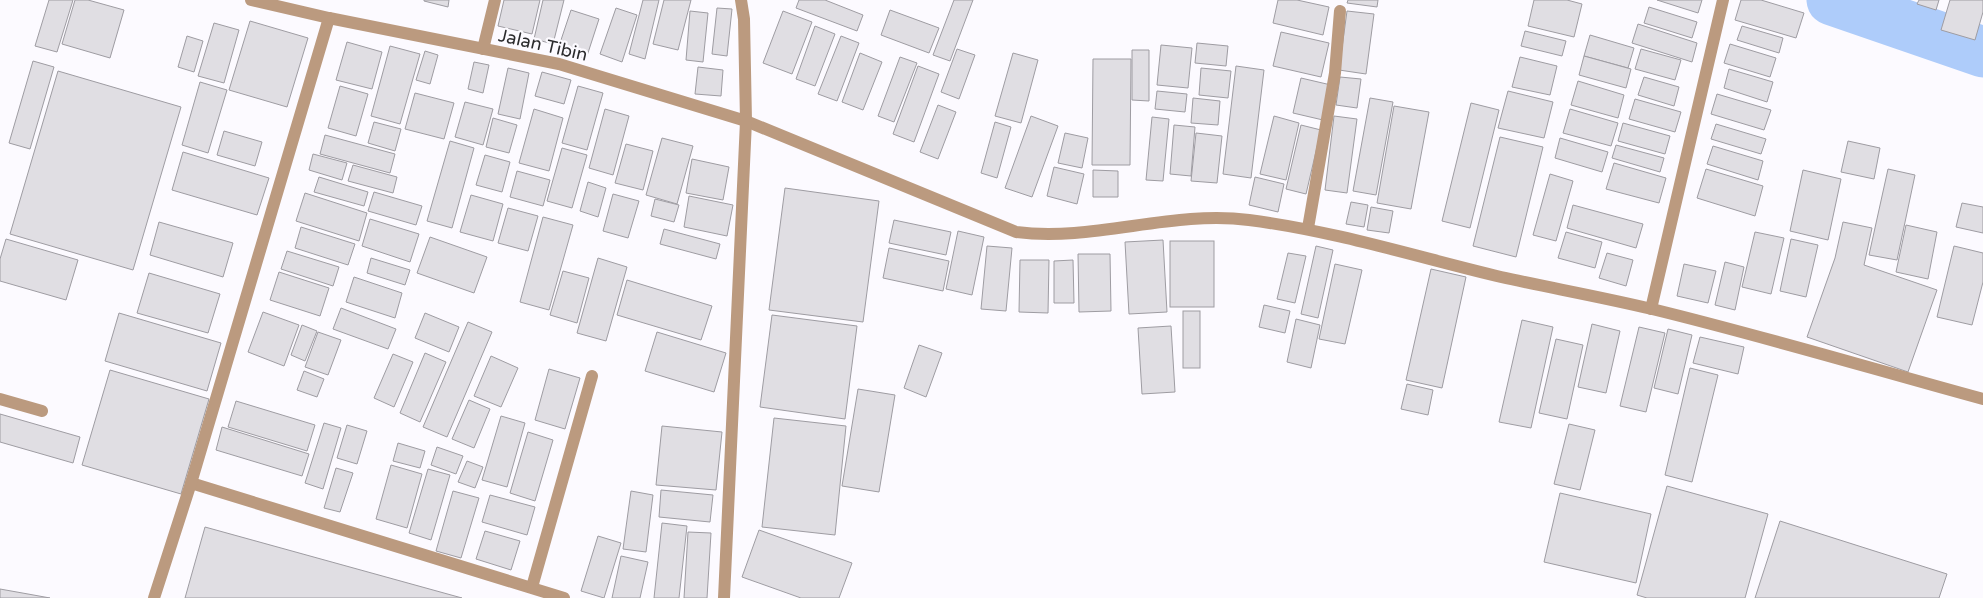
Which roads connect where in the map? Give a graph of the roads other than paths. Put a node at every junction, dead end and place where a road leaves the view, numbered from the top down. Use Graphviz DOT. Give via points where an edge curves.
graph roads {
  1 [pos="251,0"];
  2 [pos="495,0"];
  3 [pos="741,0"];
  4 [pos="1724,0"];
  5 [pos="1340,11"];
  6 [pos="329,18"];
  7 [pos="483,49"];
  8 [pos="746,121"];
  9 [pos="1308,228"];
  10 [pos="1652,309"];
  11 [pos="592,376"];
  12 [pos="1983,399"];
  13 [pos="0,400"];
  14 [pos="42,412"];
  15 [pos="191,484"];
  16 [pos="532,587"];
  17 [pos="154,598"];
  18 [pos="564,598"];
  19 [pos="724,598"];
  1 -- 6 [label="street, Jalan Tibin"];
  2 -- 7 [label="street"];
  3 -- 8 [label="street"];
  4 -- 10 [label="street"];
  5 -- 9 [label="street" via="1335,74"];
  6 -- 7 [label="street, Jalan Tibin"];
  6 -- 15 [label="street"];
  7 -- 8 [label="street, Jalan Tibin" via="559,64"];
  8 -- 9 [label="street, Jalan Tibin" via="1016,232 1043,235 1087,232 1215,218"];
  8 -- 19 [label="street"];
  9 -- 10 [label="street, Jalan Tibin" via="1502,277"];
  10 -- 12 [label="street, Jalan Tibin"];
  11 -- 16 [label="street"];
  13 -- 14 [label="street"];
  15 -- 16 [label="street"];
  15 -- 17 [label="street"];
  16 -- 18 [label="street"];
}
